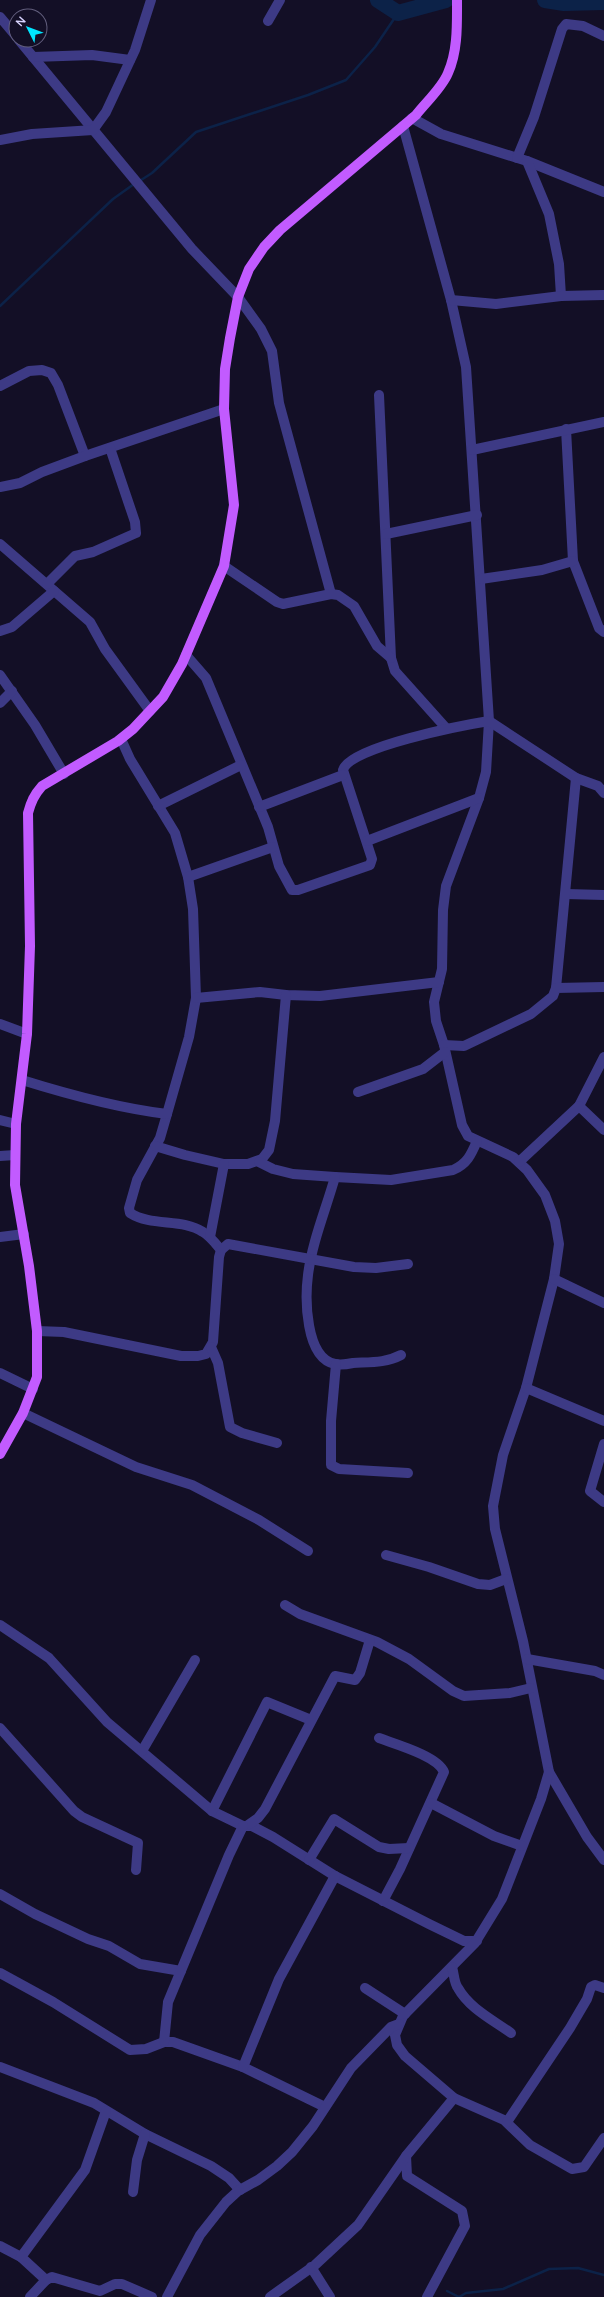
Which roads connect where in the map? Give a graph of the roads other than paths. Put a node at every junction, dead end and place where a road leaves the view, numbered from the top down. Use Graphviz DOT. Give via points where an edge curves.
graph roads {
  1 [pos="150,0"];
  2 [pos="280,0"];
  3 [pos="457,0"];
  4 [pos="0,17"];
  5 [pos="268,21"];
  6 [pos="8,26"];
  7 [pos="604,36"];
  8 [pos="26,48"];
  9 [pos="33,57"];
  10 [pos="130,60"];
  11 [pos="412,118"];
  12 [pos="403,126"];
  13 [pos="92,130"];
  14 [pos="0,140"];
  15 [pos="522,159"];
  16 [pos="604,192"];
  17 [pos="561,296"];
  18 [pos="604,296"];
  19 [pos="238,297"];
  20 [pos="451,300"];
  21 [pos="0,386"];
  22 [pos="379,395"];
  23 [pos="224,409"];
  24 [pos="604,422"];
  25 [pos="566,429"];
  26 [pos="110,448"];
  27 [pos="472,450"];
  28 [pos="85,456"];
  29 [pos="0,487"];
  30 [pos="477,516"];
  31 [pos="386,534"];
  32 [pos="0,544"];
  33 [pos="573,561"];
  34 [pos="224,566"];
  35 [pos="482,579"];
  36 [pos="50,588"];
  37 [pos="330,594"];
  38 [pos="0,631"];
  39 [pos="604,632"];
  40 [pos="186,655"];
  41 [pos="391,658"];
  42 [pos="0,675"];
  43 [pos="12,691"];
  44 [pos="0,703"];
  45 [pos="150,711"];
  46 [pos="489,721"];
  47 [pos="446,728"];
  48 [pos="121,739"];
  49 [pos="241,765"];
  50 [pos="64,774"];
  51 [pos="343,775"];
  52 [pos="576,778"];
  53 [pos="602,788"];
  54 [pos="480,798"];
  55 [pos="158,806"];
  56 [pos="259,807"];
  57 [pos="367,841"];
  58 [pos="273,846"];
  59 [pos="188,877"];
  60 [pos="566,894"];
  61 [pos="604,894"];
  62 [pos="439,982"];
  63 [pos="604,987"];
  64 [pos="556,988"];
  65 [pos="286,995"];
  66 [pos="196,998"];
  67 [pos="0,1024"];
  68 [pos="27,1034"];
  69 [pos="445,1049"];
  70 [pos="604,1057"];
  71 [pos="22,1080"];
  72 [pos="358,1092"];
  73 [pos="579,1106"];
  74 [pos="167,1114"];
  75 [pos="0,1120"];
  76 [pos="16,1124"];
  77 [pos="604,1130"];
  78 [pos="477,1141"];
  79 [pos="155,1146"];
  80 [pos="15,1155"];
  81 [pos="0,1156"];
  82 [pos="259,1162"];
  83 [pos="519,1162"];
  84 [pos="224,1164"];
  85 [pos="335,1177"];
  86 [pos="24,1234"];
  87 [pos="0,1237"];
  88 [pos="210,1237"];
  89 [pos="221,1250"];
  90 [pos="311,1260"];
  91 [pos="408,1264"];
  92 [pos="554,1279"];
  93 [pos="604,1303"];
  94 [pos="38,1330"];
  95 [pos="211,1347"];
  96 [pos="401,1355"];
  97 [pos="336,1364"];
  98 [pos="0,1373"];
  99 [pos="526,1388"];
  100 [pos="33,1389"];
  101 [pos="23,1413"];
  102 [pos="604,1421"];
  103 [pos="277,1443"];
  104 [pos="604,1444"];
  105 [pos="0,1454"];
  106 [pos="408,1473"];
  107 [pos="604,1502"];
  108 [pos="308,1551"];
  109 [pos="386,1555"];
  110 [pos="506,1579"];
  111 [pos="285,1605"];
  112 [pos="0,1625"];
  113 [pos="370,1640"];
  114 [pos="527,1659"];
  115 [pos="195,1660"];
  116 [pos="604,1675"];
  117 [pos="531,1688"];
  118 [pos="311,1720"];
  119 [pos="0,1728"];
  120 [pos="379,1738"];
  121 [pos="142,1751"];
  122 [pos="549,1772"];
  123 [pos="431,1803"];
  124 [pos="212,1811"];
  125 [pos="245,1826"];
  126 [pos="522,1846"];
  127 [pos="409,1848"];
  128 [pos="309,1860"];
  129 [pos="604,1860"];
  130 [pos="136,1870"];
  131 [pos="335,1876"];
  132 [pos="0,1894"];
  133 [pos="382,1901"];
  134 [pos="466,1945"];
  135 [pos="452,1967"];
  136 [pos="181,1971"];
  137 [pos="0,1974"];
  138 [pos="365,1988"];
  139 [pos="604,1988"];
  140 [pos="405,2014"];
  141 [pos="399,2024"];
  142 [pos="511,2033"];
  143 [pos="383,2035"];
  144 [pos="164,2042"];
  145 [pos="396,2042"];
  146 [pos="243,2067"];
  147 [pos="1,2069"];
  148 [pos="454,2098"];
  149 [pos="325,2107"];
  150 [pos="106,2111"];
  151 [pos="507,2122"];
  152 [pos="145,2134"];
  153 [pos="604,2138"];
  154 [pos="406,2156"];
  155 [pos="240,2190"];
  156 [pos="133,2192"];
  157 [pos="0,2246"];
  158 [pos="21,2257"];
  159 [pos="311,2267"];
  160 [pos="46,2280"];
  161 [pos="30,2297"];
  162 [pos="152,2297"];
  163 [pos="167,2297"];
  164 [pos="270,2297"];
  165 [pos="330,2297"];
  166 [pos="427,2297"];
  1 -- 10 [label="street"];
  2 -- 5 [label="street"];
  3 -- 11 [label="main road" via="457,37 448,74"];
  4 -- 6 [label="street"];
  7 -- 15 [label="street" via="583,26 566,24 562,29"];
  8 -- 9 [label="street"];
  9 -- 10 [label="street" via="92,55"];
  9 -- 13 [label="street"];
  10 -- 13 [label="street" via="106,112"];
  11 -- 12 [label="main road"];
  11 -- 15 [label="street" via="441,134"];
  12 -- 19 [label="main road" via="280,230 249,269"];
  12 -- 20 [label="street"];
  13 -- 14 [label="street" via="32,134"];
  13 -- 19 [label="street" via="192,249"];
  15 -- 16 [label="street"];
  15 -- 17 [label="street" via="549,214 559,264"];
  17 -- 18 [label="street"];
  17 -- 20 [label="street" via="496,304"];
  19 -- 23 [label="main road" via="225,369"];
  19 -- 37 [label="street" via="261,329 272,352 279,403"];
  20 -- 27 [label="street" via="466,366"];
  21 -- 28 [label="street" via="29,371 42,370 51,373"];
  22 -- 31 [label="street"];
  23 -- 26 [label="street"];
  23 -- 34 [label="main road" via="234,505"];
  24 -- 25 [label="street"];
  25 -- 27 [label="street"];
  25 -- 33 [label="street"];
  26 -- 28 [label="street"];
  26 -- 36 [label="street" via="135,522 136,533 93,552 75,556"];
  27 -- 30 [label="street"];
  28 -- 29 [label="street" via="20,483"];
  30 -- 31 [label="street"];
  30 -- 35 [label="street"];
  31 -- 41 [label="street"];
  32 -- 36 [label="street"];
  33 -- 35 [label="street" via="542,570"];
  33 -- 39 [label="street" via="599,628"];
  34 -- 37 [label="street" via="283,604"];
  34 -- 40 [label="main road"];
  35 -- 46 [label="street"];
  36 -- 38 [label="street" via="18,622"];
  36 -- 45 [label="street" via="95,627 105,649"];
  37 -- 41 [label="street" via="338,595 354,606 377,646"];
  40 -- 45 [label="main road" via="163,697"];
  40 -- 49 [label="street" via="206,678"];
  41 -- 47 [label="street" via="395,671"];
  42 -- 43 [label="street"];
  43 -- 44 [label="street"];
  43 -- 50 [label="street"];
  45 -- 48 [label="main road"];
  46 -- 47 [label="street"];
  46 -- 52 [label="street"];
  46 -- 54 [label="street" via="486,772"];
  47 -- 51 [label="street" via="356,756 344,766"];
  48 -- 50 [label="main road"];
  48 -- 55 [label="street"];
  49 -- 55 [label="street"];
  49 -- 56 [label="street"];
  50 -- 68 [label="main road" via="42,786 34,794 28,813 30,946"];
  51 -- 56 [label="street"];
  51 -- 57 [label="street"];
  52 -- 53 [label="street"];
  52 -- 60 [label="street"];
  54 -- 57 [label="street"];
  54 -- 62 [label="street" via="446,886 442,969"];
  55 -- 59 [label="street" via="174,833"];
  56 -- 58 [label="street"];
  57 -- 58 [label="street" via="372,859 370,865 295,890 291,889 286,880"];
  58 -- 59 [label="street"];
  59 -- 66 [label="street" via="193,909"];
  60 -- 61 [label="street"];
  60 -- 64 [label="street"];
  62 -- 65 [label="street" via="320,996"];
  62 -- 69 [label="street" via="434,1002 436,1021"];
  63 -- 64 [label="street"];
  64 -- 69 [label="street" via="553,996 531,1014 464,1046"];
  65 -- 66 [label="street" via="260,992"];
  65 -- 82 [label="street" via="275,1121 269,1150"];
  66 -- 74 [label="street" via="189,1037"];
  67 -- 68 [label="street"];
  68 -- 71 [label="main road"];
  69 -- 72 [label="street" via="422,1069"];
  69 -- 78 [label="street" via="462,1125 468,1136"];
  70 -- 73 [label="street"];
  71 -- 74 [label="street" via="73,1096 138,1111"];
  71 -- 76 [label="main road"];
  73 -- 77 [label="street"];
  73 -- 83 [label="street"];
  74 -- 79 [label="street"];
  75 -- 76 [label="street"];
  76 -- 80 [label="main road"];
  78 -- 83 [label="street"];
  78 -- 85 [label="street" via="467,1162 453,1170 391,1180"];
  79 -- 84 [label="street"];
  79 -- 88 [label="street" via="138,1180 129,1208 130,1213 150,1221 191,1227"];
  80 -- 81 [label="street"];
  80 -- 86 [label="main road" via="15,1185"];
  82 -- 84 [label="street"];
  82 -- 85 [label="street" via="293,1174"];
  83 -- 92 [label="street" via="545,1195 554,1221 559,1244"];
  84 -- 88 [label="street"];
  85 -- 90 [label="street"];
  86 -- 87 [label="street"];
  86 -- 94 [label="main road"];
  88 -- 89 [label="street"];
  89 -- 90 [label="street" via="232,1244"];
  89 -- 95 [label="street" via="217,1270 215,1334"];
  90 -- 91 [label="street" via="376,1268"];
  90 -- 97 [label="street" via="307,1298 311,1336 317,1352"];
  92 -- 93 [label="street"];
  92 -- 99 [label="street"];
  94 -- 95 [label="street" via="64,1332 180,1356 206,1354"];
  94 -- 100 [label="main road" via="37,1377"];
  95 -- 103 [label="street" via="218,1363 230,1427 242,1434"];
  96 -- 97 [label="street" via="389,1361"];
  97 -- 106 [label="street" via="331,1421 331,1465 339,1469"];
  98 -- 100 [label="street"];
  99 -- 102 [label="street"];
  99 -- 110 [label="street" via="503,1455 493,1506 495,1529"];
  100 -- 101 [label="main road"];
  101 -- 105 [label="main road"];
  101 -- 108 [label="street" via="136,1467 192,1485 259,1520"];
  104 -- 107 [label="street" via="590,1491"];
  109 -- 110 [label="street" via="478,1584 490,1584"];
  110 -- 114 [label="street"];
  111 -- 113 [label="street" via="300,1614"];
  112 -- 121 [label="street" via="49,1658 91,1706"];
  113 -- 117 [label="street" via="408,1659 464,1696"];
  113 -- 118 [label="street" via="360,1673 355,1680 335,1676"];
  114 -- 116 [label="street"];
  114 -- 117 [label="street"];
  115 -- 121 [label="street"];
  117 -- 122 [label="street"];
  118 -- 124 [label="street" via="267,1702"];
  118 -- 125 [label="street" via="265,1809 258,1818"];
  119 -- 130 [label="street" via="74,1811 138,1843"];
  120 -- 123 [label="street" via="442,1766 444,1772"];
  121 -- 124 [label="street"];
  122 -- 126 [label="street"];
  122 -- 129 [label="street" via="586,1837"];
  123 -- 126 [label="street" via="494,1836"];
  123 -- 127 [label="street"];
  124 -- 125 [label="street"];
  125 -- 128 [label="street" via="273,1837"];
  125 -- 136 [label="street"];
  126 -- 134 [label="street" via="502,1899 476,1940"];
  127 -- 128 [label="street" via="379,1847 334,1819"];
  127 -- 133 [label="street"];
  128 -- 131 [label="street"];
  131 -- 133 [label="street"];
  131 -- 146 [label="street" via="279,1980"];
  132 -- 136 [label="street" via="35,1914 113,1948 140,1964"];
  133 -- 134 [label="street"];
  134 -- 135 [label="street"];
  135 -- 140 [label="street"];
  135 -- 142 [label="street" via="457,1987 472,2005"];
  136 -- 144 [label="street" via="168,2002"];
  137 -- 144 [label="street" via="53,2002 125,2048 135,2051"];
  138 -- 140 [label="street"];
  139 -- 151 [label="street" via="595,1984 591,1987 582,2010"];
  140 -- 141 [label="street"];
  141 -- 143 [label="street" via="391,2027"];
  141 -- 145 [label="street" via="395,2035"];
  143 -- 145 [label="street"];
  143 -- 149 [label="street" via="351,2068"];
  144 -- 146 [label="street" via="173,2042"];
  145 -- 148 [label="street" via="405,2056"];
  146 -- 149 [label="street"];
  147 -- 150 [label="street" via="83,2098"];
  148 -- 151 [label="street"];
  148 -- 154 [label="street"];
  149 -- 155 [label="street" via="292,2152 258,2180"];
  150 -- 152 [label="street"];
  150 -- 158 [label="street" via="85,2170"];
  151 -- 153 [label="street" via="530,2145 572,2169 584,2167"];
  152 -- 155 [label="street" via="211,2166 229,2178"];
  152 -- 156 [label="street" via="137,2160"];
  154 -- 159 [label="street" via="358,2225"];
  154 -- 166 [label="street" via="407,2176 462,2211 465,2218 465,2226"];
  155 -- 163 [label="street" via="226,2202 200,2235"];
  157 -- 158 [label="street"];
  158 -- 160 [label="street"];
  159 -- 164 [label="street"];
  159 -- 165 [label="street"];
  160 -- 161 [label="street"];
  160 -- 162 [label="street" via="52,2277 100,2291 115,2284 122,2284"];
}
